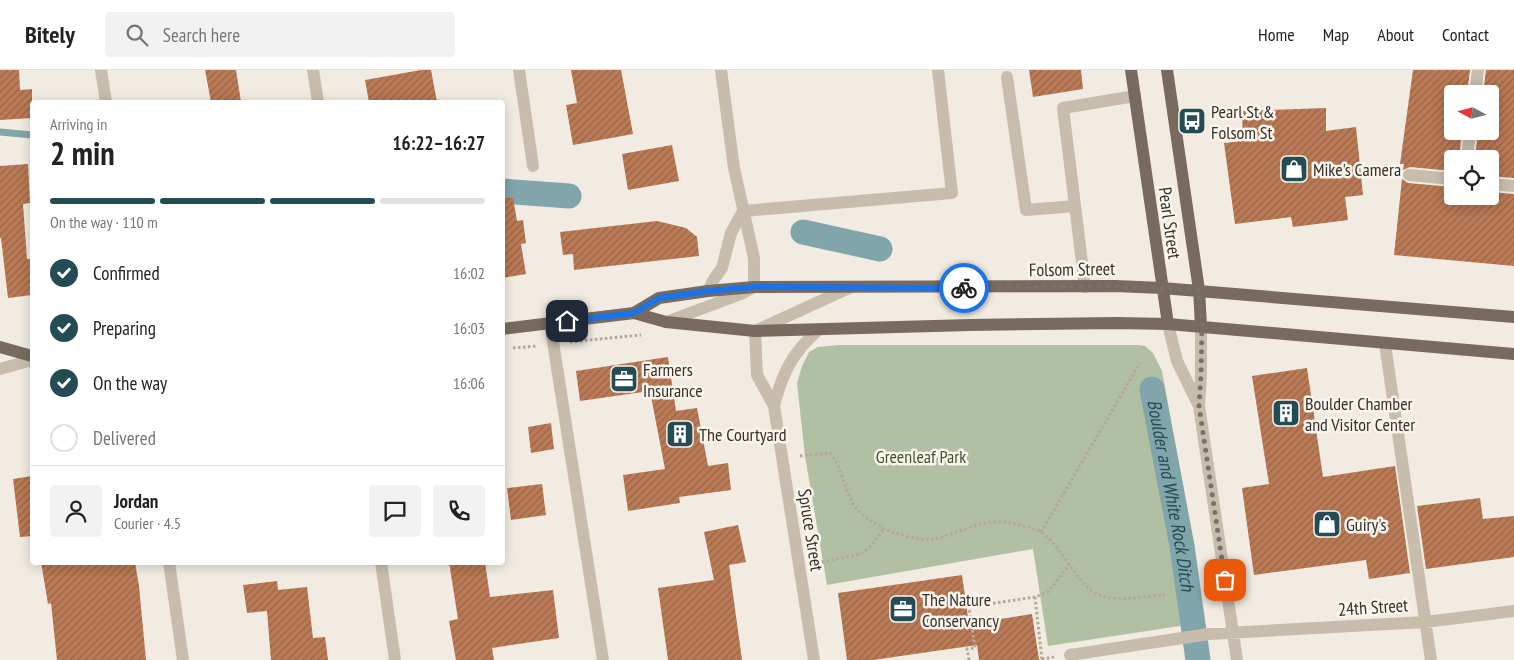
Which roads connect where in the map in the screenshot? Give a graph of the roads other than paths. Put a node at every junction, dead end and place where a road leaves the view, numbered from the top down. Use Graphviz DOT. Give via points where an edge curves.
graph roads {
  1 [pos="101,70"];
  2 [pos="313,70"];
  3 [pos="519,70"];
  4 [pos="721,70"];
  5 [pos="938,70"];
  6 [pos="1131,70"];
  7 [pos="1167,70"];
  8 [pos="1478,70"];
  9 [pos="1007,77"];
  10 [pos="1476,85"];
  11 [pos="1134,96"];
  12 [pos="106,100"];
  13 [pos="318,100"];
  14 [pos="533,166"];
  15 [pos="1409,175"];
  16 [pos="1444,178"];
  17 [pos="1499,185"];
  18 [pos="1514,186"];
  19 [pos="1076,206"];
  20 [pos="743,211"];
  21 [pos="754,287"];
  22 [pos="1085,287"];
  23 [pos="849,288"];
  24 [pos="1162,288"];
  25 [pos="1199,290"];
  26 [pos="708,291"];
  27 [pos="634,313"];
  28 [pos="1514,317"];
  29 [pos="666,322"];
  30 [pos="550,323"];
  31 [pos="1168,324"];
  32 [pos="1202,326"];
  33 [pos="505,329"];
  34 [pos="819,329"];
  35 [pos="755,331"];
  36 [pos="1385,344"];
  37 [pos="0,347"];
  38 [pos="1514,354"];
  39 [pos="30,357"];
  40 [pos="30,359"];
  41 [pos="0,369"];
  42 [pos="774,406"];
  43 [pos="1199,406"];
  44 [pos="169,565"];
  45 [pos="381,565"];
  46 [pos="1514,611"];
  47 [pos="1425,622"];
  48 [pos="1234,634"];
  49 [pos="1070,655"];
  50 [pos="183,660"];
  51 [pos="395,660"];
  52 [pos="603,660"];
  53 [pos="814,660"];
  54 [pos="1237,660"];
  55 [pos="1430,660"];
  1 -- 12 [label="street"];
  2 -- 13 [label="street"];
  3 -- 14 [label="street"];
  4 -- 20 [label="street"];
  5 -- 20 [label="street" via="952,193"];
  6 -- 11 [label="main road, Pearl Street"];
  7 -- 25 [label="main road, Pearl Street"];
  8 -- 10 [label="street"];
  9 -- 19 [label="street" via="1026,210"];
  11 -- 19 [label="street" via="1063,108"];
  11 -- 24 [label="main road, Pearl Street"];
  15 -- 16 [label="street"];
  17 -- 18 [label="street"];
  19 -- 22 [label="street"];
  20 -- 21 [label="street" via="754,258"];
  20 -- 26 [label="street" via="731,233 722,268"];
  21 -- 23 [label="main road, Folsom Street"];
  21 -- 26 [label="main road, Folsom Street"];
  21 -- 29 [label="street"];
  22 -- 23 [label="main road, Folsom Street"];
  22 -- 24 [label="main road, Folsom Street"];
  23 -- 35 [label="street"];
  24 -- 25 [label="main road, Folsom Street"];
  24 -- 31 [label="main road, Pearl Street"];
  25 -- 28 [label="main road, Folsom Street"];
  25 -- 32 [label="main road, Pearl Street"];
  26 -- 27 [label="main road, Folsom Street" via="659,298"];
  27 -- 29 [label="main road, Folsom Street"];
  27 -- 30 [label="main road, Folsom Street"];
  29 -- 35 [label="main road, Folsom Street"];
  30 -- 33 [label="main road, Folsom Street"];
  30 -- 52 [label="street"];
  31 -- 32 [label="main road, Folsom Street"];
  31 -- 34 [label="main road, Folsom Street"];
  31 -- 43 [label="street, Pearl Street" via="1177,361"];
  32 -- 36 [label="main road, Folsom Street"];
  32 -- 43 [label="street, Pearl Street"];
  34 -- 35 [label="main road, Folsom Street"];
  34 -- 42 [label="street, Spruce Street" via="791,361 780,382"];
  35 -- 42 [label="street, Spruce Street" via="757,374"];
  36 -- 38 [label="main road, Folsom Street"];
  36 -- 47 [label="street"];
  37 -- 39 [label="main road"];
  40 -- 41 [label="street"];
  42 -- 53 [label="street, Spruce Street"];
  43 -- 48 [label="street, Pearl Street"];
  44 -- 50 [label="street"];
  45 -- 51 [label="street"];
  46 -- 47 [label="street, 24th Street"];
  47 -- 48 [label="street, 24th Street"];
  47 -- 55 [label="street"];
  48 -- 49 [label="street, 24th Street" via="1209,634"];
  48 -- 54 [label="street, Pearl Street"];
}
